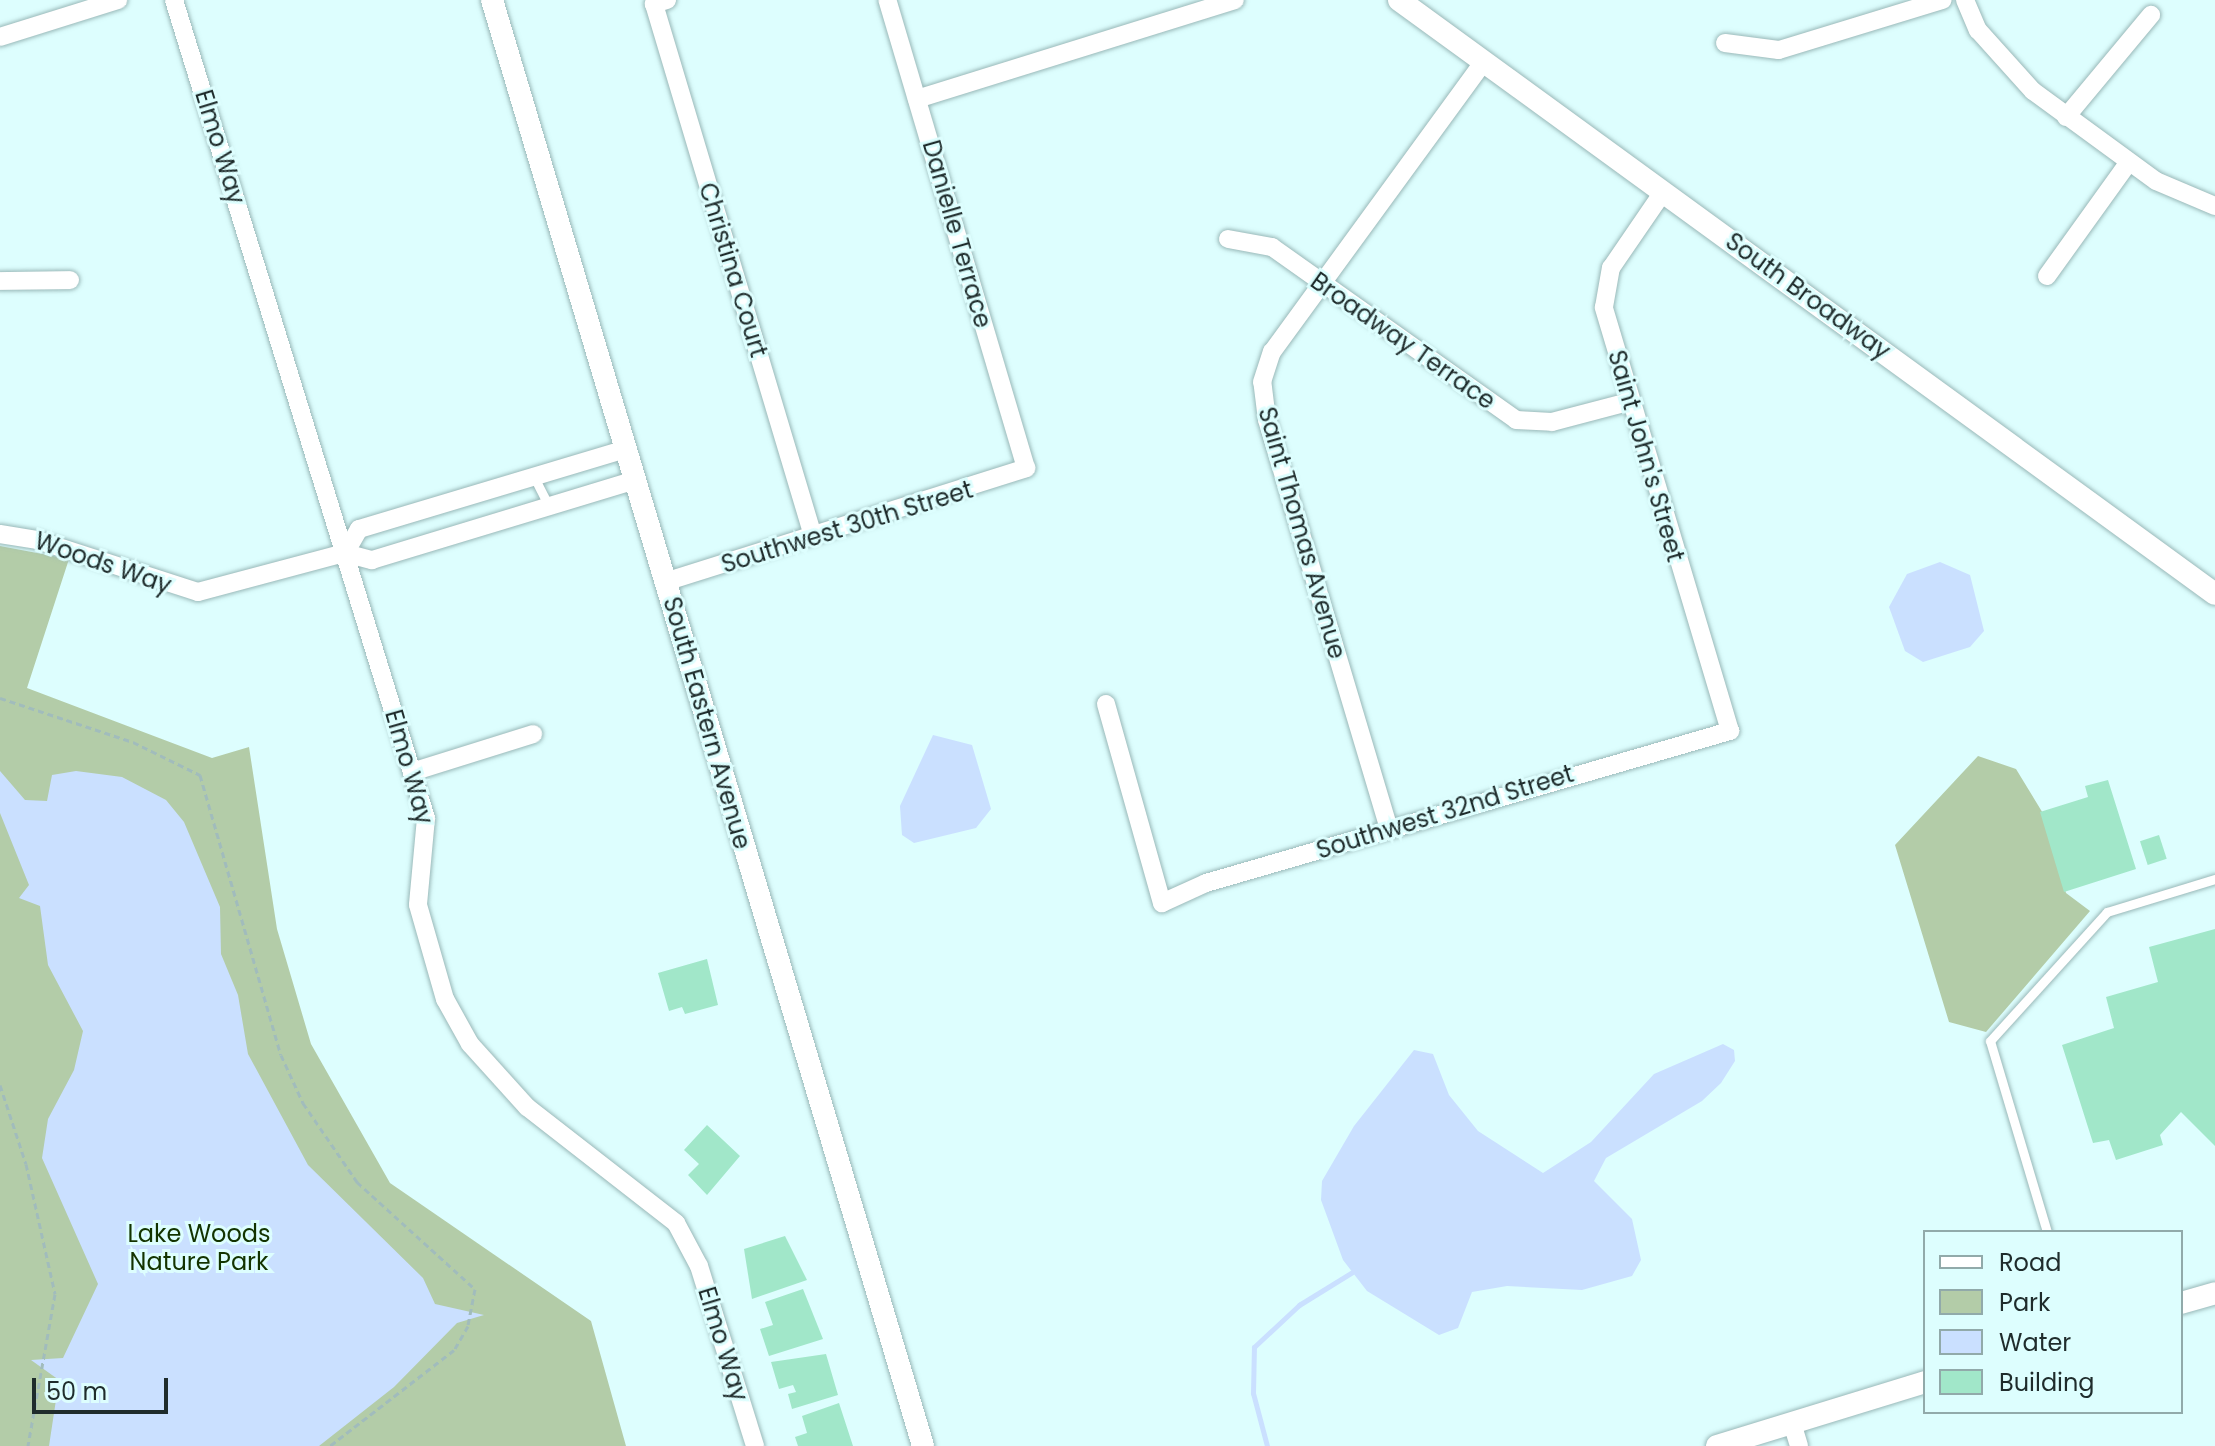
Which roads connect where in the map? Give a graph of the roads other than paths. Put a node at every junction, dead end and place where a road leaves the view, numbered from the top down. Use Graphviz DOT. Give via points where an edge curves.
graph roads {
  1 [pos="118,0"];
  2 [pos="174,0"];
  3 [pos="492,0"];
  4 [pos="887,0"];
  5 [pos="1235,0"];
  6 [pos="1943,0"];
  7 [pos="1965,0"];
  8 [pos="1404,1"];
  9 [pos="661,2"];
  10 [pos="2151,15"];
  11 [pos="0,37"];
  12 [pos="1725,43"];
  13 [pos="1484,61"];
  14 [pos="917,99"];
  15 [pos="2066,117"];
  16 [pos="2129,162"];
  17 [pos="1663,192"];
  18 [pos="2215,206"];
  19 [pos="1228,239"];
  20 [pos="2047,276"];
  21 [pos="70,280"];
  22 [pos="0,281"];
  23 [pos="1323,284"];
  24 [pos="1628,402"];
  25 [pos="626,449"];
  26 [pos="1026,468"];
  27 [pos="534,477"];
  28 [pos="635,480"];
  29 [pos="549,506"];
  30 [pos="0,534"];
  31 [pos="813,536"];
  32 [pos="345,553"];
  33 [pos="665,582"];
  34 [pos="2212,587"];
  35 [pos="1106,704"];
  36 [pos="1730,731"];
  37 [pos="533,734"];
  38 [pos="412,772"];
  39 [pos="1389,829"];
  40 [pos="2215,879"];
  41 [pos="2046,1230"];
  42 [pos="2215,1293"];
  43 [pos="2183,1302"];
  44 [pos="1923,1383"];
  45 [pos="1792,1423"];
  46 [pos="755,1446"];
  47 [pos="923,1446"];
  48 [pos="1717,1446"];
  49 [pos="1799,1446"];
  1 -- 11 [label="street"];
  2 -- 32 [label="street, Elmo Way"];
  3 -- 25 [label="street, South Eastern Avenue"];
  4 -- 14 [label="street, Danielle Terrace"];
  5 -- 14 [label="street"];
  6 -- 12 [label="street" via="1779,50"];
  7 -- 15 [label="street" via="2006,66"];
  8 -- 13 [label="street, South Broadway"];
  9 -- 31 [label="street, Christina Court"];
  10 -- 15 [label="street"];
  13 -- 17 [label="street, South Broadway"];
  13 -- 23 [label="street, Saint Thomas Avenue"];
  14 -- 26 [label="street, Danielle Terrace"];
  15 -- 16 [label="street"];
  16 -- 18 [label="street" via="2156,181"];
  16 -- 20 [label="street"];
  17 -- 24 [label="street, Saint John's Street" via="1622,247 1605,286 1604,307"];
  17 -- 34 [label="street, South Broadway"];
  19 -- 23 [label="street, Broadway Terrace" via="1272,247"];
  21 -- 22 [label="street"];
  23 -- 24 [label="street, Broadway Terrace" via="1516,420 1552,422"];
  23 -- 39 [label="street, Saint Thomas Avenue" via="1272,352 1263,398"];
  24 -- 36 [label="street, Saint John's Street"];
  25 -- 27 [label="street"];
  25 -- 28 [label="street, South Eastern Avenue"];
  26 -- 31 [label="street, Southwest 30th Street"];
  27 -- 29 [label="lane"];
  27 -- 32 [label="street" via="359,529"];
  28 -- 29 [label="street, Woods Way"];
  28 -- 33 [label="street, South Eastern Avenue"];
  29 -- 32 [label="street, Woods Way" via="372,560"];
  30 -- 32 [label="street, Woods Way" via="37,540 198,592"];
  31 -- 33 [label="street, Southwest 30th Street"];
  32 -- 38 [label="street, Elmo Way"];
  33 -- 47 [label="street, South Eastern Avenue"];
  35 -- 39 [label="street, Southwest 32nd Street" via="1162,903 1206,883"];
  36 -- 39 [label="street, Southwest 32nd Street"];
  37 -- 38 [label="street"];
  38 -- 46 [label="street, Elmo Way" via="429,834 418,892 422,931 452,1014 527,1107 676,1223 699,1266"];
  40 -- 41 [label="lane" via="2107,912 1990,1041"];
  42 -- 43 [label="street"];
  44 -- 45 [label="street"];
  45 -- 48 [label="street"];
  45 -- 49 [label="street"];
}
